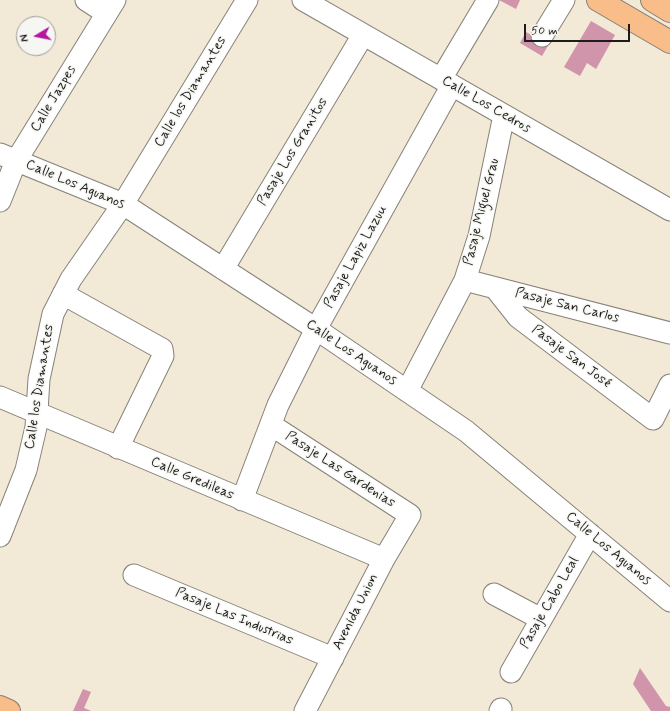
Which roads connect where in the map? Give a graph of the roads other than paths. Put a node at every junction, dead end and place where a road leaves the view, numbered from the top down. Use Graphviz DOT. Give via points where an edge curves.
graph roads {
  1 [pos="86,0"];
  2 [pos="248,0"];
  3 [pos="303,0"];
  4 [pos="488,0"];
  5 [pos="564,0"];
  6 [pos="598,0"];
  7 [pos="664,5"];
  8 [pos="111,7"];
  9 [pos="363,35"];
  10 [pos="542,36"];
  11 [pos="662,38"];
  12 [pos="447,82"];
  13 [pos="504,115"];
  14 [pos="8,158"];
  15 [pos="0,201"];
  16 [pos="123,204"];
  17 [pos="670,210"];
  18 [pos="223,269"];
  19 [pos="465,280"];
  20 [pos="495,288"];
  21 [pos="63,294"];
  22 [pos="316,329"];
  23 [pos="670,333"];
  24 [pos="670,385"];
  25 [pos="408,391"];
  26 [pos="0,397"];
  27 [pos="37,414"];
  28 [pos="271,425"];
  29 [pos="118,448"];
  30 [pos="242,500"];
  31 [pos="410,515"];
  32 [pos="590,534"];
  33 [pos="0,536"];
  34 [pos="384,559"];
  35 [pos="134,575"];
  36 [pos="494,594"];
  37 [pos="670,601"];
  38 [pos="541,619"];
  39 [pos="333,658"];
  40 [pos="510,672"];
  41 [pos="0,707"];
  42 [pos="9,711"];
  43 [pos="305,711"];
  1 -- 8 [label="street"];
  2 -- 16 [label="street, Calle los Diamantes"];
  3 -- 9 [label="street, Calle Los Cedros"];
  4 -- 12 [label="street, Pasaje Lapiz Lazuu"];
  5 -- 10 [label="street"];
  6 -- 11 [label="main road"];
  7 -- 11 [label="street"];
  8 -- 14 [label="street, Calle Jazpes"];
  9 -- 12 [label="street, Calle Los Cedros"];
  9 -- 18 [label="street, Pasaje Los Granitos"];
  12 -- 13 [label="street, Calle Los Cedros"];
  12 -- 22 [label="street, Pasaje Lapiz Lazuu"];
  13 -- 17 [label="street, Calle Los Cedros"];
  13 -- 19 [label="street, Pasaje Miguel Grau" via="479,236"];
  14 -- 15 [label="street, Calle Jazpes"];
  14 -- 16 [label="street, Calle Los Aguanos"];
  16 -- 18 [label="street, Calle Los Aguanos"];
  16 -- 21 [label="street, Calle los Diamantes" via="70,279"];
  18 -- 22 [label="street, Calle Los Aguanos"];
  19 -- 20 [label="street, Pasaje San Carlos"];
  19 -- 25 [label="street, Pasaje Miguel Grau"];
  20 -- 23 [label="street, Pasaje San Carlos"];
  20 -- 24 [label="street, Pasaje San José" via="518,317 653,419"];
  21 -- 27 [label="street, Calle los Diamantes" via="53,314 39,379"];
  21 -- 29 [label="street" via="162,349 163,356"];
  22 -- 25 [label="street, Calle Los Aguanos"];
  22 -- 28 [label="street, Pasaje Lapiz Lazuu" via="278,405"];
  25 -- 32 [label="street, Calle Los Aguanos" via="466,431"];
  26 -- 27 [label="street, Calle Gredileas"];
  27 -- 29 [label="street, Calle Gredileas"];
  27 -- 33 [label="street, Calle los Diamantes" via="26,470"];
  28 -- 30 [label="street, Pasaje Lapiz Lazuu"];
  28 -- 31 [label="street, Pasaje Las Gardenias"];
  29 -- 30 [label="street, Calle Gredileas"];
  30 -- 34 [label="street, Calle Gredileas"];
  31 -- 34 [label="street, Avenida Union"];
  32 -- 37 [label="street, Calle Los Aguanos"];
  32 -- 38 [label="street, Pasaje Cabo Leal"];
  34 -- 39 [label="street, Avenida Union"];
  35 -- 39 [label="street, Pasaje Las Industrias"];
  36 -- 38 [label="street"];
  38 -- 40 [label="street, Pasaje Cabo Leal"];
  39 -- 43 [label="street, Avenida Union"];
  41 -- 42 [label="main road"];
}
